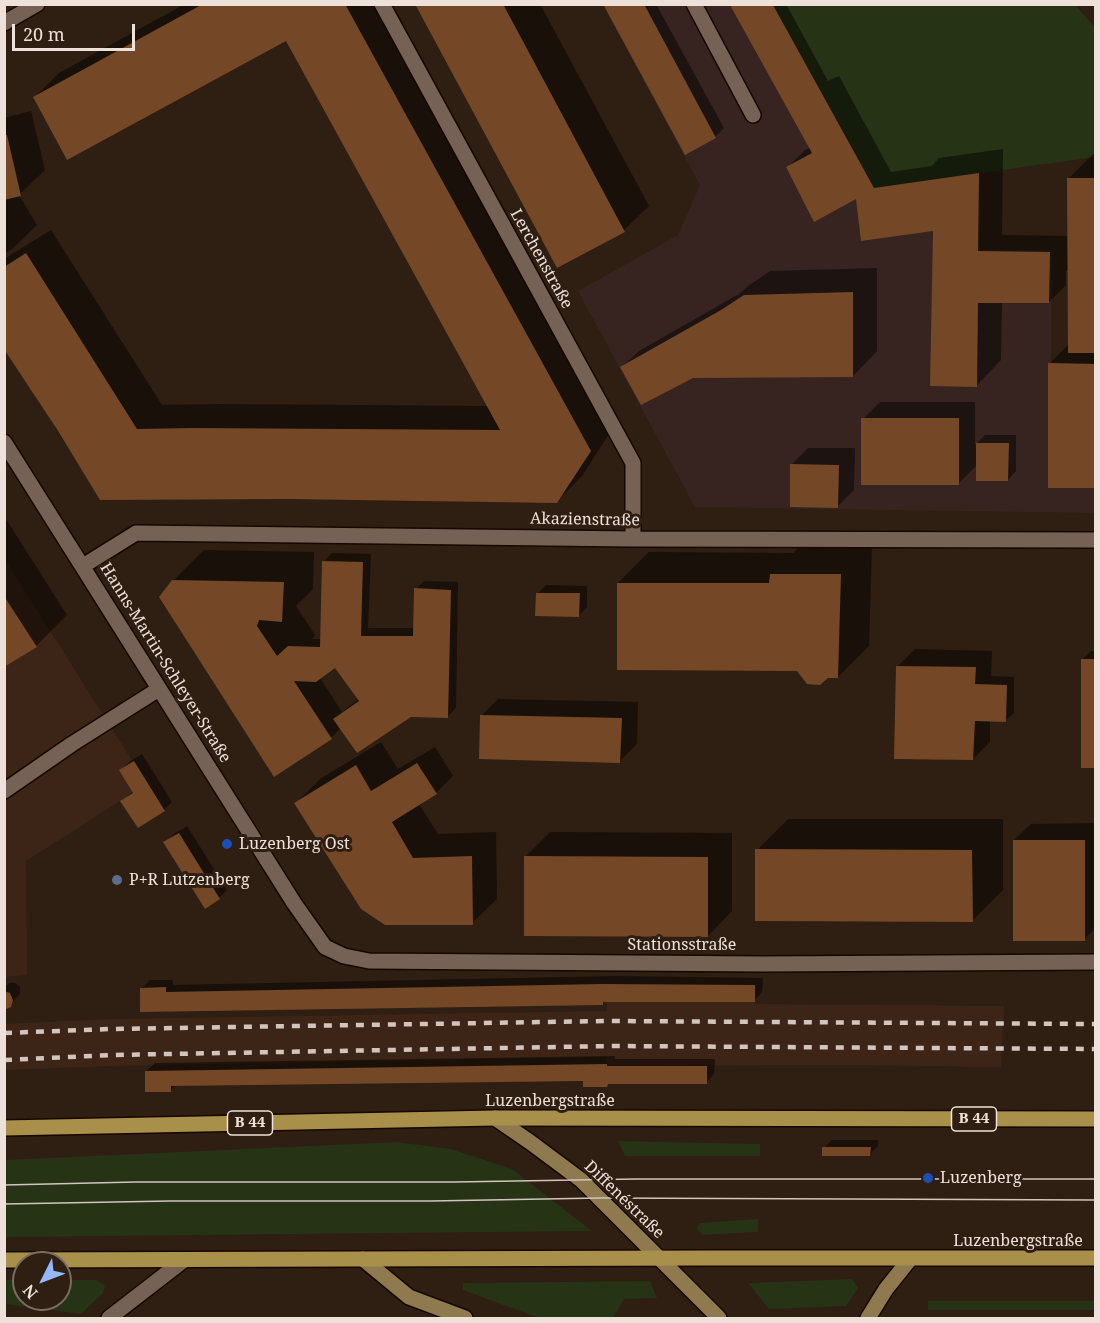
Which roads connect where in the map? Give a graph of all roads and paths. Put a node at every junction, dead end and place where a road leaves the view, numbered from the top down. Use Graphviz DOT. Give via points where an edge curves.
graph roads {
  1 [pos="37,4"];
  2 [pos="382,4"];
  3 [pos="694,4"];
  4 [pos="4,22"];
  5 [pos="753,115"];
  6 [pos="4,442"];
  7 [pos="633,539"];
  8 [pos="1095,540"];
  9 [pos="83,566"];
  10 [pos="159,689"];
  11 [pos="4,791"];
  12 [pos="294,903"];
  13 [pos="1095,962"];
  14 [pos="495,1118"];
  15 [pos="1095,1119"];
  16 [pos="4,1128"];
  17 [pos="658,1258"];
  18 [pos="1095,1258"];
  19 [pos="363,1259"];
  20 [pos="910,1259"];
  21 [pos="4,1260"];
  22 [pos="184,1260"];
  23 [pos="109,1318"];
  24 [pos="465,1318"];
  25 [pos="719,1318"];
  26 [pos="868,1318"];
  1 -- 4 [label="street"];
  2 -- 7 [label="street, Lerchenstraße" via="633,463"];
  3 -- 5 [label="street"];
  6 -- 9 [label="street, Hanns-Martin-Schleyer-Straße"];
  7 -- 8 [label="street, Akazienstraße"];
  7 -- 9 [label="street, Akazienstraße" via="136,533"];
  9 -- 10 [label="street, Hanns-Martin-Schleyer-Straße"];
  10 -- 11 [label="street"];
  10 -- 12 [label="street, Hanns-Martin-Schleyer-Straße"];
  12 -- 13 [label="street, Stationsstraße" via="325,947 369,961"];
  14 -- 15 [label="main road, Luzenbergstraße / B 44"];
  14 -- 16 [label="main road, Luzenbergstraße / B 44"];
  14 -- 17 [label="street, Diffenéstraße" via="581,1180"];
  17 -- 19 [label="main road, Luzenbergstraße"];
  17 -- 20 [label="main road, Luzenbergstraße"];
  17 -- 25 [label="street, Diffenéstraße"];
  18 -- 20 [label="main road, Luzenbergstraße"];
  19 -- 22 [label="main road, Luzenbergstraße"];
  19 -- 24 [label="street" via="409,1297"];
  20 -- 26 [label="street"];
  21 -- 22 [label="main road, Luzenbergstraße"];
  22 -- 23 [label="street"];
}
